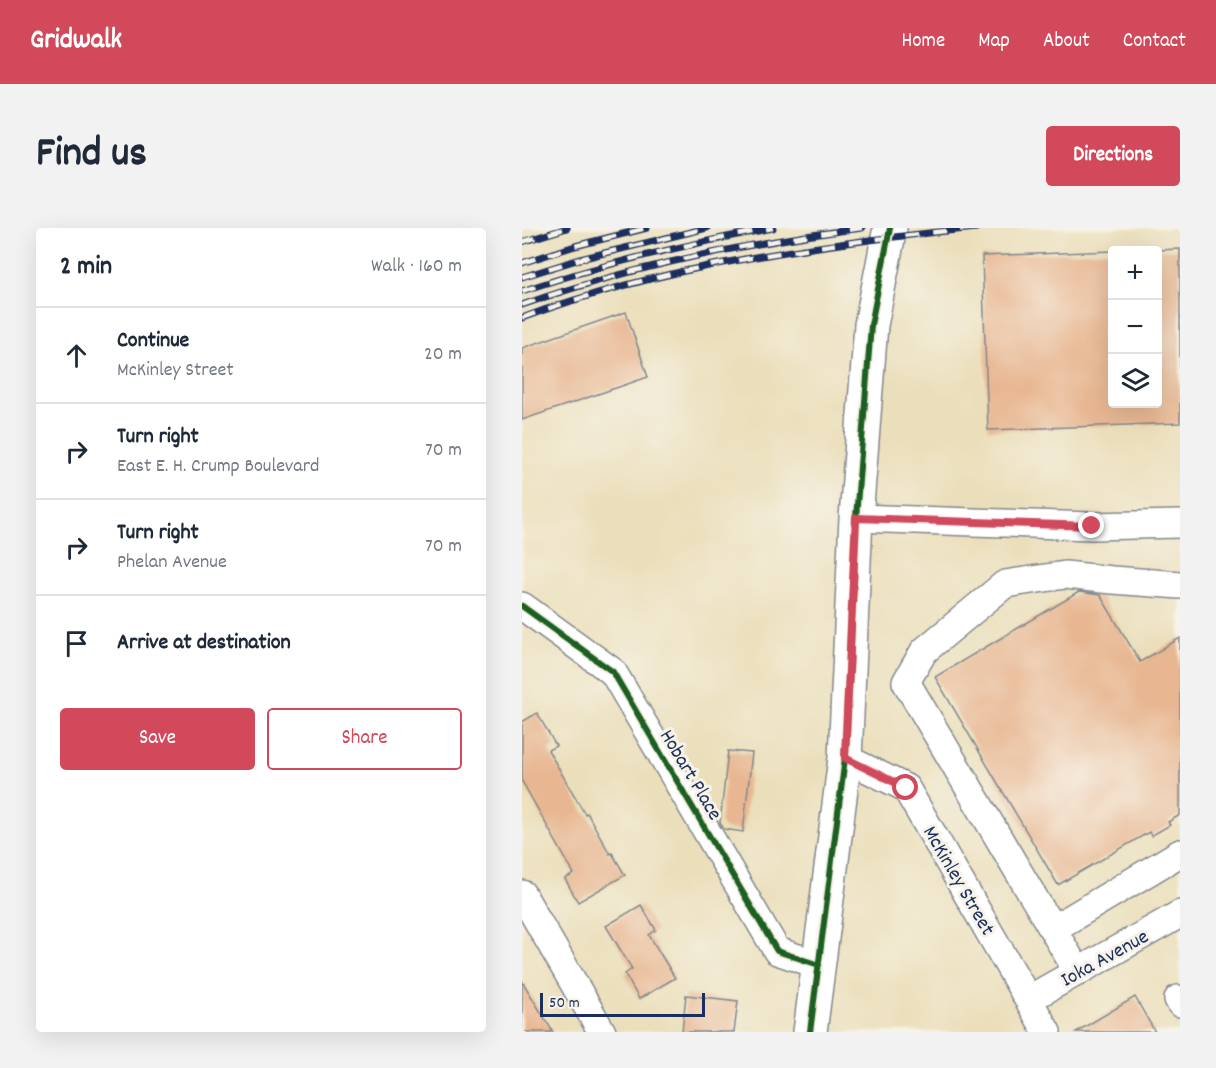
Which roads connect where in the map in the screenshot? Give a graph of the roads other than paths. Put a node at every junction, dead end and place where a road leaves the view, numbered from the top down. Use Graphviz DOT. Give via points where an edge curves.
graph roads {
  1 [pos="891,228"];
  2 [pos="856,518"];
  3 [pos="1180,524"];
  4 [pos="1180,585"];
  5 [pos="522,606"];
  6 [pos="845,758"];
  7 [pos="1180,853"];
  8 [pos="522,894"];
  9 [pos="1180,914"];
  10 [pos="1053,929"];
  11 [pos="819,965"];
  12 [pos="1078,972"];
  13 [pos="1029,999"];
  14 [pos="602,1032"];
  15 [pos="810,1032"];
  16 [pos="1047,1032"];
  1 -- 2 [label="main road" via="871,325"];
  2 -- 3 [label="street" via="1092,526"];
  2 -- 6 [label="main road"];
  4 -- 10 [label="street" via="1065,575 1005,584 924,651 906,682"];
  5 -- 11 [label="street, Hobart Place" via="613,672 777,951"];
  6 -- 11 [label="main road"];
  6 -- 13 [label="street, McKinley Street" via="906,788"];
  7 -- 10 [label="street"];
  8 -- 14 [label="street"];
  9 -- 12 [label="street, Ioka Avenue"];
  10 -- 12 [label="street"];
  11 -- 15 [label="main road"];
  12 -- 13 [label="street, Ioka Avenue"];
  13 -- 16 [label="street, McKinley Street"];
}
